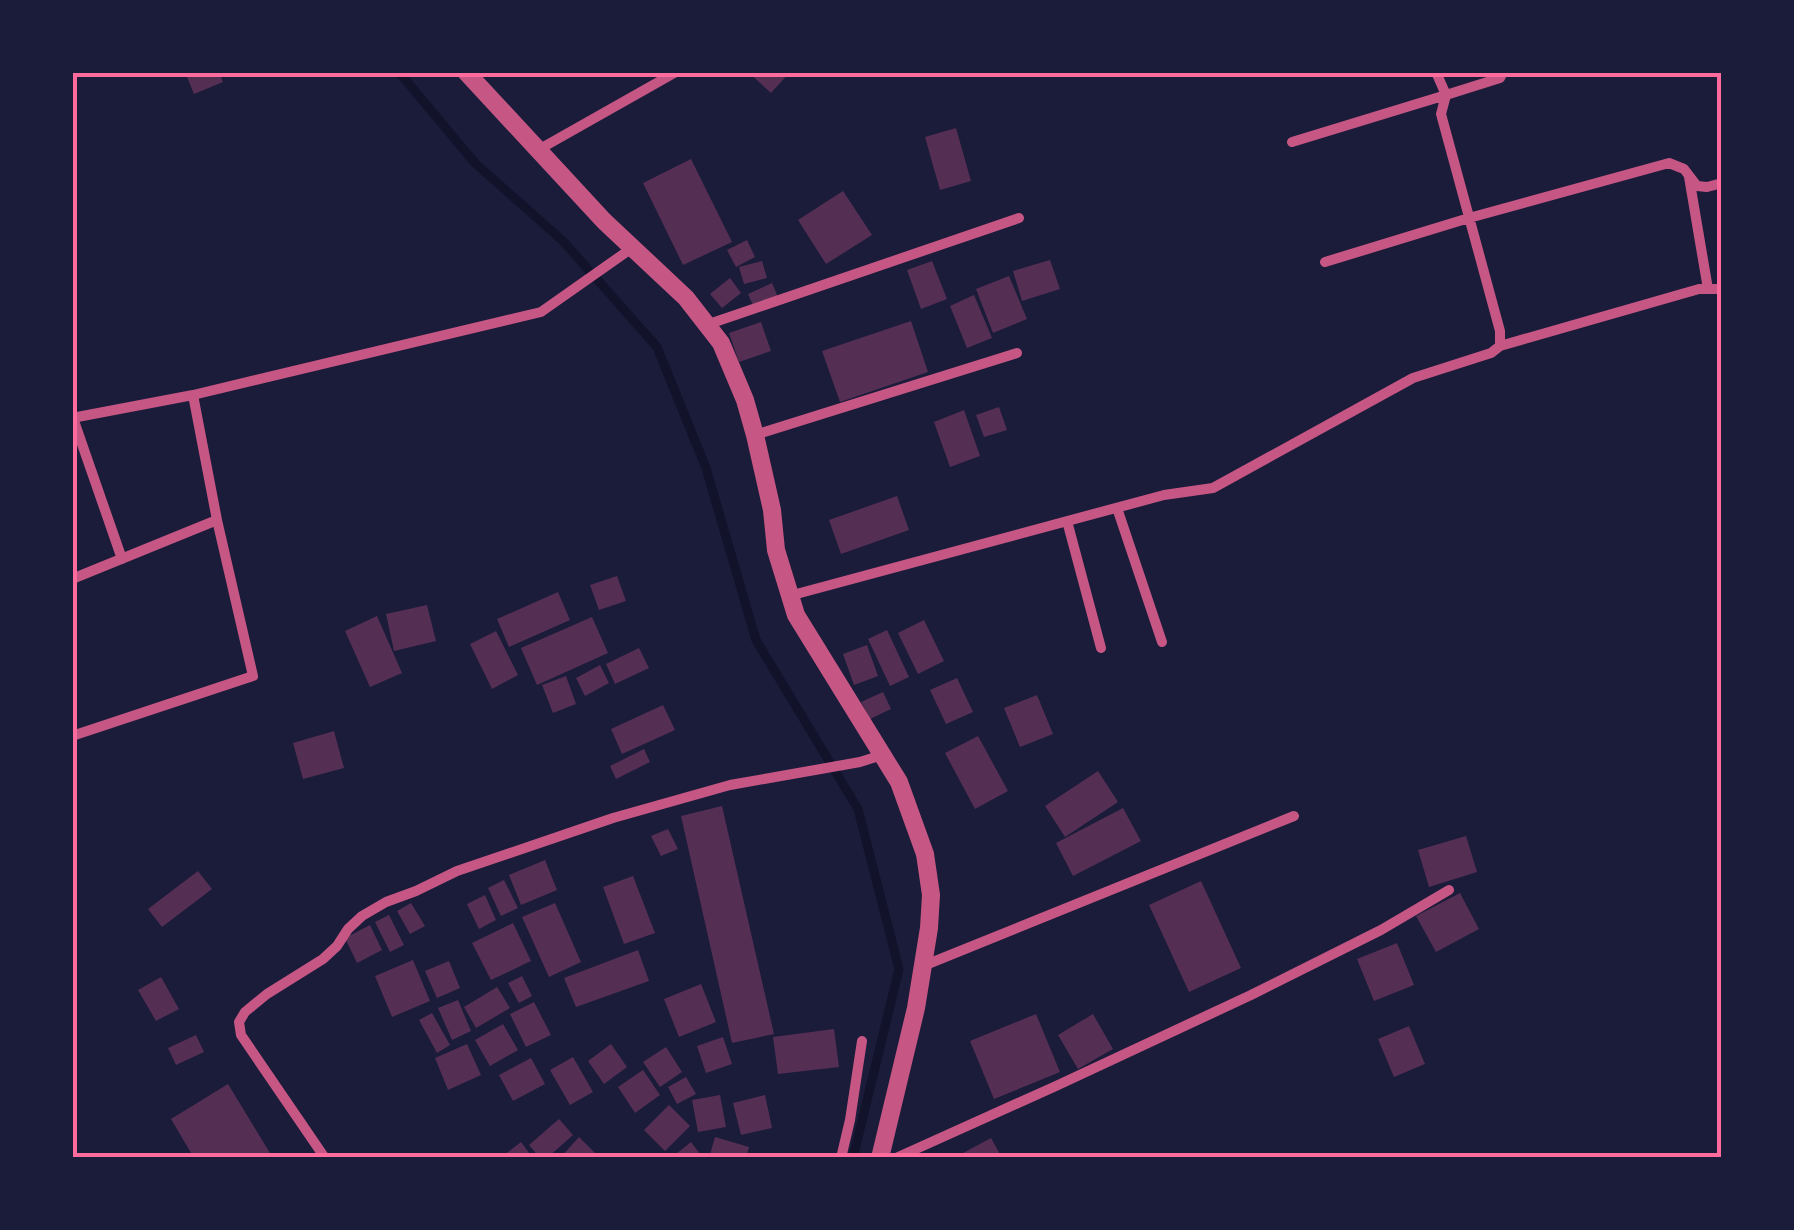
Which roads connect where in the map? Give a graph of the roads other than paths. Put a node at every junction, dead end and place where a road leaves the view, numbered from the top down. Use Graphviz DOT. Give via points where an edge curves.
graph roads {
  1 [pos="466,72"];
  2 [pos="676,72"];
  3 [pos="1436,72"];
  4 [pos="1517,72"];
  5 [pos="1501,75"];
  6 [pos="1446,95"];
  7 [pos="1292,142"];
  8 [pos="538,150"];
  9 [pos="1688,176"];
  10 [pos="1722,183"];
  11 [pos="1019,218"];
  12 [pos="1469,218"];
  13 [pos="632,248"];
  14 [pos="1325,262"];
  15 [pos="1708,289"];
  16 [pos="1722,291"];
  17 [pos="709,324"];
  18 [pos="1500,346"];
  19 [pos="1016,353"];
  20 [pos="193,394"];
  21 [pos="73,418"];
  22 [pos="755,435"];
  23 [pos="1117,508"];
  24 [pos="217,520"];
  25 [pos="1067,520"];
  26 [pos="122,559"];
  27 [pos="72,579"];
  28 [pos="789,596"];
  29 [pos="1162,642"];
  30 [pos="1101,648"];
  31 [pos="72,736"];
  32 [pos="882,755"];
  33 [pos="1294,816"];
  34 [pos="1449,890"];
  35 [pos="923,966"];
  36 [pos="862,1041"];
  37 [pos="325,1158"];
  38 [pos="841,1158"];
  39 [pos="880,1158"];
  40 [pos="896,1158"];
  1 -- 8 [label="street"];
  2 -- 8 [label="street"];
  3 -- 6 [label="street"];
  4 -- 5 [label="street"];
  5 -- 6 [label="street"];
  6 -- 7 [label="street"];
  6 -- 12 [label="street" via="1440,114"];
  8 -- 13 [label="street"];
  9 -- 10 [label="street" via="1697,186"];
  9 -- 12 [label="street" via="1669,163"];
  9 -- 15 [label="street"];
  11 -- 17 [label="street"];
  12 -- 14 [label="street"];
  12 -- 18 [label="street"];
  13 -- 17 [label="street"];
  13 -- 20 [label="street" via="541,312"];
  15 -- 16 [label="street"];
  15 -- 18 [label="street"];
  17 -- 22 [label="street" via="746,400"];
  18 -- 23 [label="street" via="1413,378 1213,488"];
  19 -- 22 [label="street"];
  20 -- 21 [label="street"];
  20 -- 24 [label="street"];
  21 -- 26 [label="street"];
  22 -- 28 [label="street"];
  23 -- 25 [label="street"];
  23 -- 29 [label="street"];
  24 -- 26 [label="street"];
  24 -- 31 [label="street" via="254,676"];
  25 -- 28 [label="street"];
  25 -- 30 [label="street"];
  26 -- 27 [label="street"];
  28 -- 32 [label="street"];
  32 -- 35 [label="street" via="925,854 931,896"];
  32 -- 37 [label="street" via="730,785 613,818 457,871 362,916 322,959 266,994 239,1022 241,1035"];
  33 -- 35 [label="street"];
  34 -- 40 [label="street" via="1251,995"];
  35 -- 39 [label="street"];
  36 -- 38 [label="street"];
}
